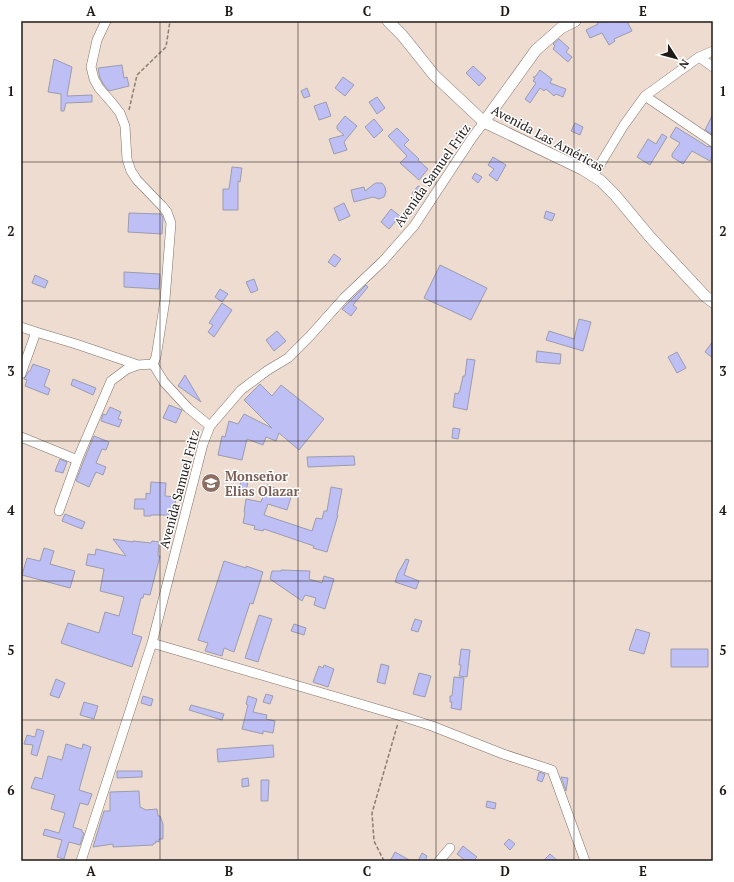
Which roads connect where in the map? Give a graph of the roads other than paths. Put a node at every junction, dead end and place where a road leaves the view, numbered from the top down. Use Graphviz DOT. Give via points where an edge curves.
graph roads {
  1 [pos="106,21"];
  2 [pos="388,21"];
  3 [pos="575,21"];
  4 [pos="713,51"];
  5 [pos="700,57"];
  6 [pos="713,68"];
  7 [pos="645,96"];
  8 [pos="484,122"];
  9 [pos="713,142"];
  10 [pos="593,176"];
  11 [pos="713,302"];
  12 [pos="21,326"];
  13 [pos="36,332"];
  14 [pos="138,364"];
  15 [pos="153,364"];
  16 [pos="21,374"];
  17 [pos="210,426"];
  18 [pos="21,437"];
  19 [pos="78,458"];
  20 [pos="59,511"];
  21 [pos="152,643"];
  22 [pos="450,848"];
  23 [pos="81,861"];
  24 [pos="439,861"];
  25 [pos="585,861"];
  1 -- 15 [label="street" via="97,40 91,67 94,79 120,113 125,126 127,159 131,171 167,212 171,223 165,300"];
  2 -- 8 [label="main road, Avenida Las Américas" via="434,75"];
  3 -- 8 [label="main road" via="561,28 536,50"];
  4 -- 5 [label="street"];
  5 -- 6 [label="street"];
  5 -- 7 [label="street"];
  7 -- 9 [label="street"];
  7 -- 10 [label="street" via="624,124"];
  8 -- 10 [label="main road, Avenida Las Américas"];
  8 -- 17 [label="street, Avenida Samuel Fritz" via="414,226 383,261 288,358 241,390"];
  10 -- 11 [label="main road, Avenida Las Américas" via="615,195 650,238"];
  12 -- 13 [label="street"];
  13 -- 14 [label="street"];
  13 -- 16 [label="street"];
  14 -- 15 [label="street"];
  14 -- 19 [label="street" via="110,381"];
  15 -- 17 [label="street" via="164,382 188,408"];
  17 -- 21 [label="street, Avenida Samuel Fritz" via="203,444"];
  18 -- 19 [label="street"];
  19 -- 20 [label="street"];
  21 -- 23 [label="street, Avenida Samuel Fritz"];
  21 -- 25 [label="street" via="401,716 552,770"];
  22 -- 24 [label="street"];
}
